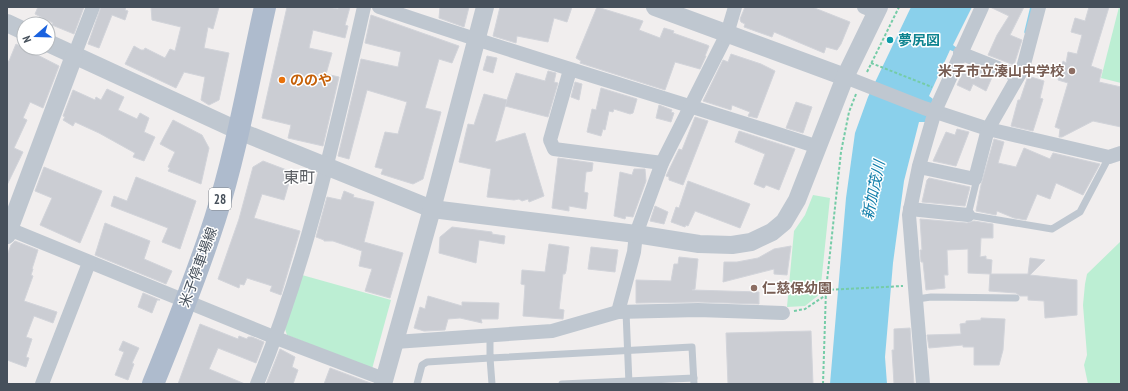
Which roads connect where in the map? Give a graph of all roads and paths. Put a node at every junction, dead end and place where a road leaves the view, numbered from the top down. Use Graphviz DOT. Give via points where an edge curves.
graph roads {
  1 [pos="93,7"];
  2 [pos="265,7"];
  3 [pos="364,7"];
  4 [pos="379,7"];
  5 [pos="485,7"];
  6 [pos="655,7"];
  7 [pos="735,7"];
  8 [pos="899,7"];
  9 [pos="982,7"];
  10 [pos="1039,7"];
  11 [pos="873,9"];
  12 [pos="727,34"];
  13 [pos="476,40"];
  14 [pos="56,47"];
  15 [pos="960,54"];
  16 [pos="74,56"];
  17 [pos="871,63"];
  18 [pos="570,70"];
  19 [pos="1018,76"];
  20 [pos="858,82"];
  21 [pos="935,88"];
  22 [pos="690,105"];
  23 [pos="929,109"];
  24 [pos="988,129"];
  25 [pos="239,131"];
  26 [pos="818,147"];
  27 [pos="1115,155"];
  28 [pos="662,163"];
  29 [pos="328,167"];
  30 [pos="919,167"];
  31 [pos="975,179"];
  32 [pos="432,209"];
  33 [pos="910,209"];
  34 [pos="968,215"];
  35 [pos="8,232"];
  36 [pos="636,234"];
  37 [pos="89,263"];
  38 [pos="896,286"];
  39 [pos="826,290"];
  40 [pos="826,295"];
  41 [pos="1016,298"];
  42 [pos="917,299"];
  43 [pos="186,301"];
  44 [pos="622,312"];
  45 [pos="783,313"];
  46 [pos="490,335"];
  47 [pos="276,338"];
  48 [pos="395,342"];
  49 [pos="627,350"];
  50 [pos="490,358"];
  51 [pos="383,381"];
  52 [pos="694,381"];
  53 [pos="629,382"];
  54 [pos="42,384"];
  55 [pos="153,384"];
  56 [pos="258,384"];
  57 [pos="417,384"];
  58 [pos="492,384"];
  59 [pos="562,384"];
  60 [pos="823,384"];
  61 [pos="923,384"];
  1 -- 16 [label="street"];
  2 -- 25 [label="main road, 米子停車場線 / 28"];
  3 -- 29 [label="street"];
  4 -- 13 [label="street"];
  5 -- 13 [label="street"];
  6 -- 12 [label="street"];
  7 -- 12 [label="street"];
  8 -- 17 [label="path"];
  9 -- 15 [label="street"];
  10 -- 19 [label="street"];
  11 -- 20 [label="street"];
  12 -- 20 [label="street"];
  12 -- 22 [label="street"];
  13 -- 18 [label="street"];
  13 -- 32 [label="street"];
  14 -- 16 [label="street"];
  15 -- 19 [label="street"];
  15 -- 23 [label="street"];
  16 -- 25 [label="street"];
  16 -- 35 [label="street"];
  17 -- 20 [label="path"];
  17 -- 21 [label="path"];
  18 -- 22 [label="street"];
  18 -- 28 [label="street" via="550,140 554,149"];
  19 -- 24 [label="street"];
  20 -- 23 [label="street"];
  20 -- 26 [label="street"];
  20 -- 39 [label="path" via="841,152"];
  22 -- 26 [label="street"];
  22 -- 28 [label="street"];
  23 -- 24 [label="street"];
  23 -- 30 [label="street"];
  24 -- 27 [label="street"];
  24 -- 31 [label="street"];
  25 -- 29 [label="street"];
  25 -- 43 [label="main road, 米子停車場線 / 28" via="215,219"];
  26 -- 36 [label="street" via="797,200 784,222 772,232 751,242 732,245 699,244"];
  27 -- 34 [label="lane" via="1080,212 1058,227 1047,229"];
  28 -- 36 [label="street"];
  29 -- 32 [label="street"];
  29 -- 47 [label="street"];
  30 -- 31 [label="street"];
  30 -- 33 [label="street"];
  31 -- 34 [label="lane"];
  32 -- 36 [label="street"];
  32 -- 48 [label="street"];
  33 -- 34 [label="street"];
  33 -- 42 [label="street"];
  35 -- 37 [label="street"];
  36 -- 44 [label="street"];
  37 -- 43 [label="street"];
  37 -- 54 [label="street"];
  38 -- 39 [label="path"];
  39 -- 40 [label="path"];
  40 -- 45 [label="path" via="805,309"];
  40 -- 60 [label="path"];
  41 -- 42 [label="lane"];
  42 -- 61 [label="street"];
  43 -- 47 [label="street"];
  43 -- 55 [label="main road, 米子停車場線 / 28"];
  44 -- 45 [label="street" via="698,310"];
  44 -- 46 [label="street" via="552,331"];
  44 -- 49 [label="lane"];
  46 -- 48 [label="street"];
  46 -- 50 [label="lane"];
  47 -- 51 [label="street"];
  47 -- 56 [label="street"];
  48 -- 51 [label="street"];
  49 -- 50 [label="lane"];
  49 -- 52 [label="lane" via="692,347"];
  49 -- 53 [label="lane"];
  50 -- 57 [label="lane" via="427,362 422,365"];
  50 -- 58 [label="lane"];
  52 -- 53 [label="lane"];
  53 -- 59 [label="lane"];
}
